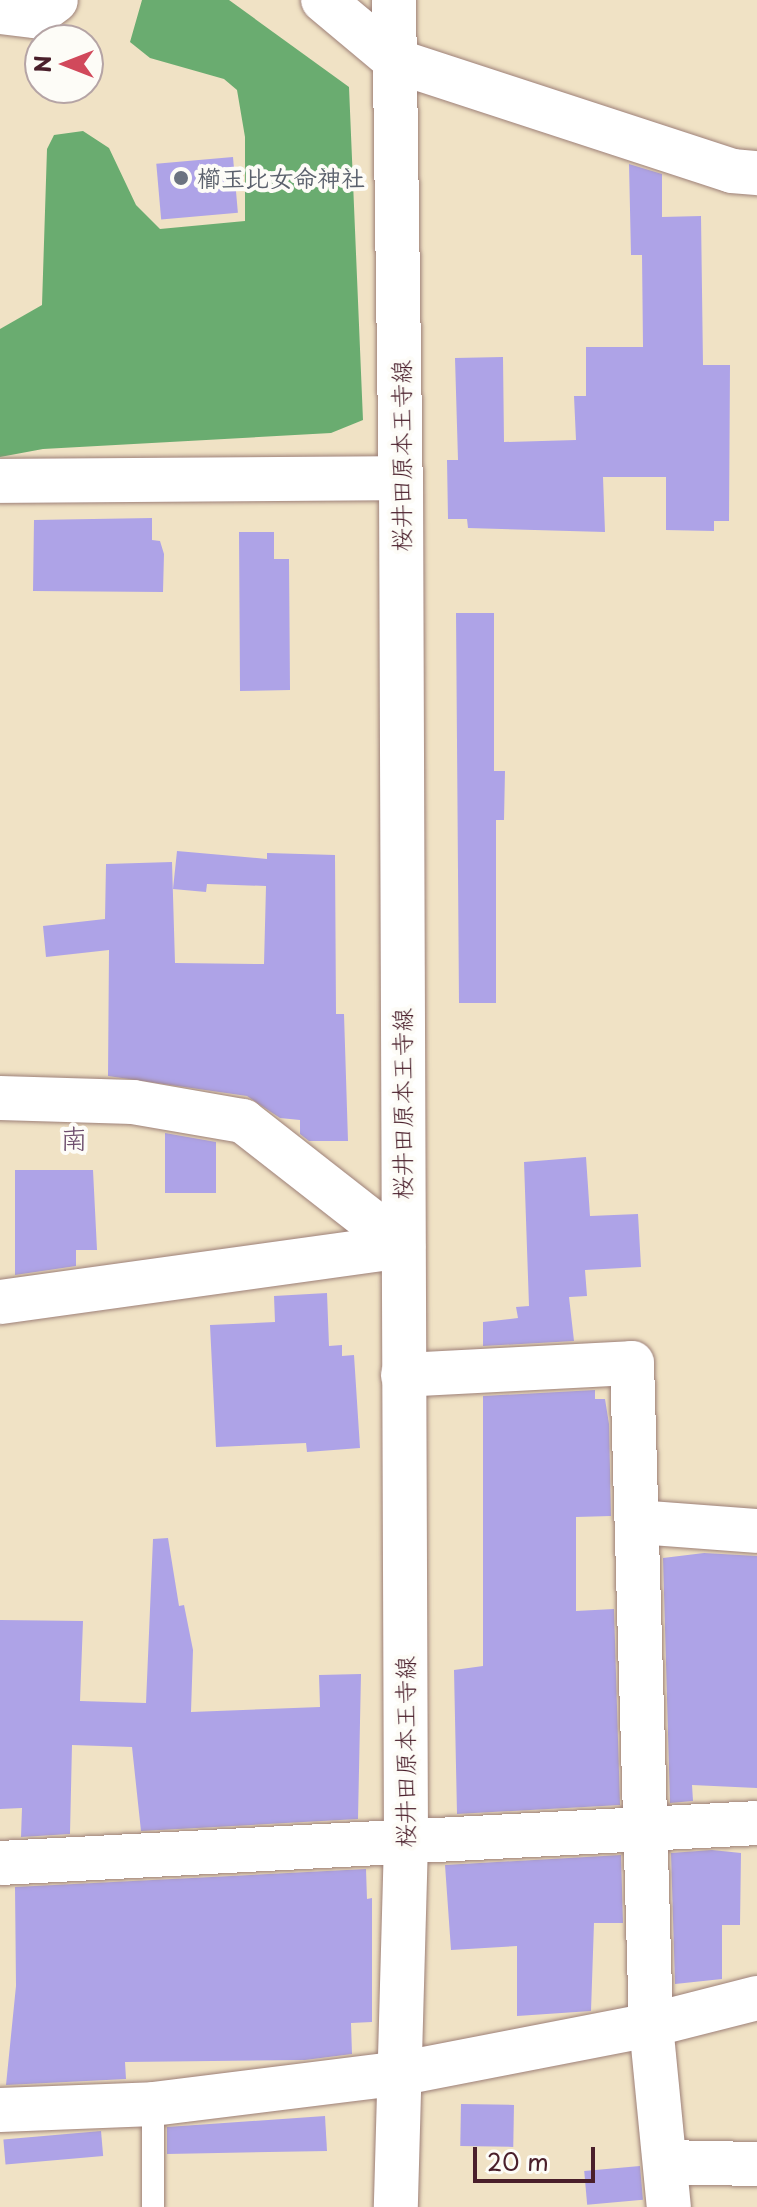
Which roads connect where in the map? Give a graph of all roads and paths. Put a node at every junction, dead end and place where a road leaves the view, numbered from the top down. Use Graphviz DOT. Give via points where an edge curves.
graph roads {
  1 [pos="56,0"];
  2 [pos="323,0"];
  3 [pos="394,0"];
  4 [pos="0,12"];
  5 [pos="396,61"];
  6 [pos="757,173"];
  7 [pos="401,478"];
  8 [pos="0,481"];
  9 [pos="0,1098"];
  10 [pos="403,1246"];
  11 [pos="0,1302"];
  12 [pos="403,1375"];
  13 [pos="638,1522"];
  14 [pos="757,1531"];
  15 [pos="757,1823"];
  16 [pos="649,1830"];
  17 [pos="406,1842"];
  18 [pos="0,1863"];
  19 [pos="757,1998"];
  20 [pos="651,2025"];
  21 [pos="403,2073"];
  22 [pos="153,2104"];
  23 [pos="0,2110"];
  24 [pos="666,2162"];
  25 [pos="757,2164"];
  26 [pos="153,2207"];
  27 [pos="396,2207"];
  28 [pos="669,2207"];
  1 -- 4 [label="street" via="35,16"];
  2 -- 5 [label="street"];
  3 -- 5 [label="street, 桜井田原本王寺線"];
  5 -- 6 [label="street" via="732,171"];
  5 -- 7 [label="street, 桜井田原本王寺線"];
  7 -- 8 [label="street"];
  7 -- 10 [label="street, 桜井田原本王寺線"];
  9 -- 10 [label="street" via="133,1102 243,1121"];
  10 -- 11 [label="street"];
  10 -- 12 [label="street, 桜井田原本王寺線"];
  12 -- 13 [label="street" via="632,1363"];
  12 -- 17 [label="street, 桜井田原本王寺線"];
  13 -- 14 [label="street"];
  13 -- 16 [label="street"];
  15 -- 16 [label="street"];
  16 -- 17 [label="street"];
  16 -- 20 [label="street"];
  17 -- 18 [label="street"];
  17 -- 21 [label="street, 桜井田原本王寺線"];
  19 -- 20 [label="street"];
  20 -- 21 [label="street"];
  20 -- 24 [label="street"];
  21 -- 22 [label="street"];
  21 -- 27 [label="street, 桜井田原本王寺線"];
  22 -- 23 [label="street"];
  22 -- 26 [label="lane"];
  24 -- 25 [label="street"];
  24 -- 28 [label="street"];
}
